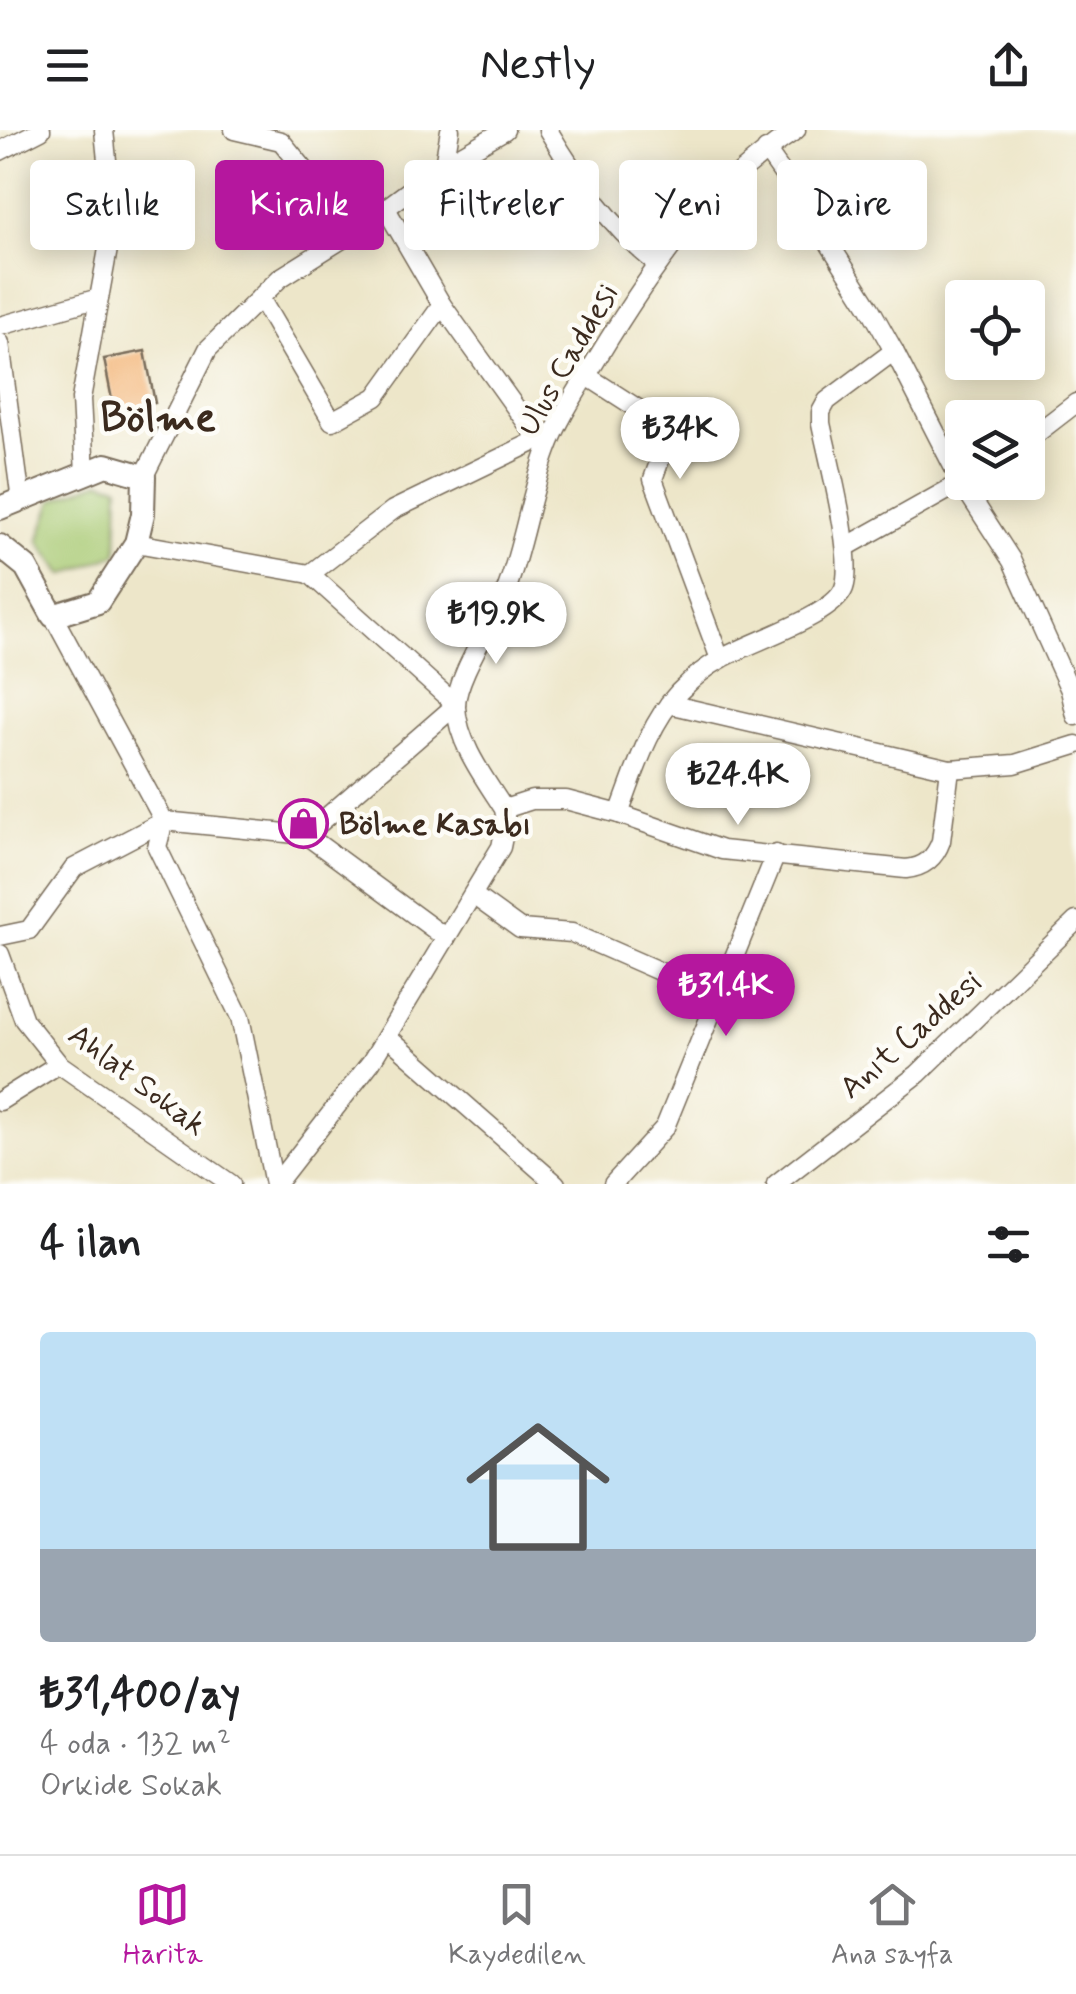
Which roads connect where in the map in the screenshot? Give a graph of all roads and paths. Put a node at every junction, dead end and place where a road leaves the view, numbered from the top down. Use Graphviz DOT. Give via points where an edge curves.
graph roads {
  1 [pos="42,130"];
  2 [pos="104,130"];
  3 [pos="234,130"];
  4 [pos="450,130"];
  5 [pos="505,130"];
  6 [pos="548,130"];
  7 [pos="795,130"];
  8 [pos="278,136"];
  9 [pos="766,150"];
  10 [pos="0,152"];
  11 [pos="297,160"];
  12 [pos="445,160"];
  13 [pos="451,160"];
  14 [pos="404,193"];
  15 [pos="384,207"];
  16 [pos="325,250"];
  17 [pos="657,264"];
  18 [pos="99,298"];
  19 [pos="260,298"];
  20 [pos="442,305"];
  21 [pos="0,326"];
  22 [pos="0,343"];
  23 [pos="894,350"];
  24 [pos="587,376"];
  25 [pos="1076,403"];
  26 [pos="1045,427"];
  27 [pos="546,436"];
  28 [pos="945,449"];
  29 [pos="85,474"];
  30 [pos="144,476"];
  31 [pos="945,491"];
  32 [pos="973,500"];
  33 [pos="11,505"];
  34 [pos="136,543"];
  35 [pos="846,546"];
  36 [pos="2,552"];
  37 [pos="310,574"];
  38 [pos="52,616"];
  39 [pos="720,659"];
  40 [pos="669,704"];
  41 [pos="456,705"];
  42 [pos="1076,716"];
  43 [pos="1076,745"];
  44 [pos="950,769"];
  45 [pos="504,809"];
  46 [pos="619,814"];
  47 [pos="164,821"];
  48 [pos="306,834"];
  49 [pos="776,854"];
  50 [pos="473,895"];
  51 [pos="1076,920"];
  52 [pos="0,936"];
  53 [pos="446,938"];
  54 [pos="0,954"];
  55 [pos="718,997"];
  56 [pos="387,1036"];
  57 [pos="59,1064"];
  58 [pos="0,1101"];
  59 [pos="231,1184"];
  60 [pos="275,1184"];
  61 [pos="556,1184"];
  62 [pos="613,1184"];
  63 [pos="776,1184"];
  1 -- 10 [label="street"];
  2 -- 18 [label="street" via="113,221"];
  3 -- 8 [label="street"];
  4 -- 12 [label="street"];
  5 -- 13 [label="street"];
  6 -- 17 [label="street" via="615,226"];
  7 -- 9 [label="street, Ulus Caddesi"];
  8 -- 11 [label="street"];
  9 -- 17 [label="street, Ulus Caddesi" via="708,202"];
  9 -- 23 [label="street"];
  14 -- 15 [label="street"];
  15 -- 20 [label="street"];
  16 -- 19 [label="street"];
  17 -- 24 [label="street, Ulus Caddesi"];
  18 -- 21 [label="street"];
  18 -- 29 [label="street" via="81,399"];
  19 -- 20 [label="street" via="332,421 376,397"];
  19 -- 30 [label="street" via="208,349"];
  20 -- 27 [label="street"];
  22 -- 33 [label="street"];
  23 -- 28 [label="street"];
  23 -- 35 [label="street" via="821,412"];
  24 -- 27 [label="street, Ulus Caddesi"];
  24 -- 39 [label="street" via="671,430 654,480"];
  25 -- 26 [label="street"];
  27 -- 37 [label="street" via="393,510"];
  27 -- 41 [label="street, Ulus Caddesi" via="510,579"];
  29 -- 30 [label="street" via="106,465"];
  29 -- 33 [label="street"];
  30 -- 34 [label="street"];
  31 -- 35 [label="street"];
  32 -- 42 [label="street" via="1012,561"];
  34 -- 37 [label="street"];
  34 -- 38 [label="street" via="98,602"];
  35 -- 39 [label="street" via="845,585 832,604"];
  36 -- 38 [label="street" via="26,567"];
  37 -- 41 [label="street"];
  38 -- 47 [label="street"];
  39 -- 40 [label="street"];
  40 -- 44 [label="street"];
  40 -- 46 [label="street"];
  41 -- 45 [label="street" via="465,741"];
  41 -- 48 [label="street"];
  43 -- 44 [label="street" via="1014,764"];
  44 -- 49 [label="street" via="941,840 925,864 906,868"];
  45 -- 46 [label="street" via="553,799"];
  45 -- 50 [label="street" via="502,847"];
  46 -- 49 [label="street" via="722,850"];
  47 -- 48 [label="street"];
  47 -- 52 [label="street" via="74,868 29,930"];
  47 -- 60 [label="street" via="157,847 240,1017"];
  48 -- 53 [label="street"];
  49 -- 55 [label="street"];
  50 -- 53 [label="street"];
  50 -- 55 [label="street" via="520,929 572,933"];
  51 -- 63 [label="street, Anıt Caddesi" via="918,1074"];
  53 -- 56 [label="street"];
  54 -- 57 [label="street, Ahlat Sokak" via="24,1020"];
  55 -- 62 [label="street" via="664,1126"];
  56 -- 60 [label="street"];
  56 -- 61 [label="street"];
  57 -- 58 [label="street"];
  57 -- 59 [label="street, Ahlat Sokak"];
}
